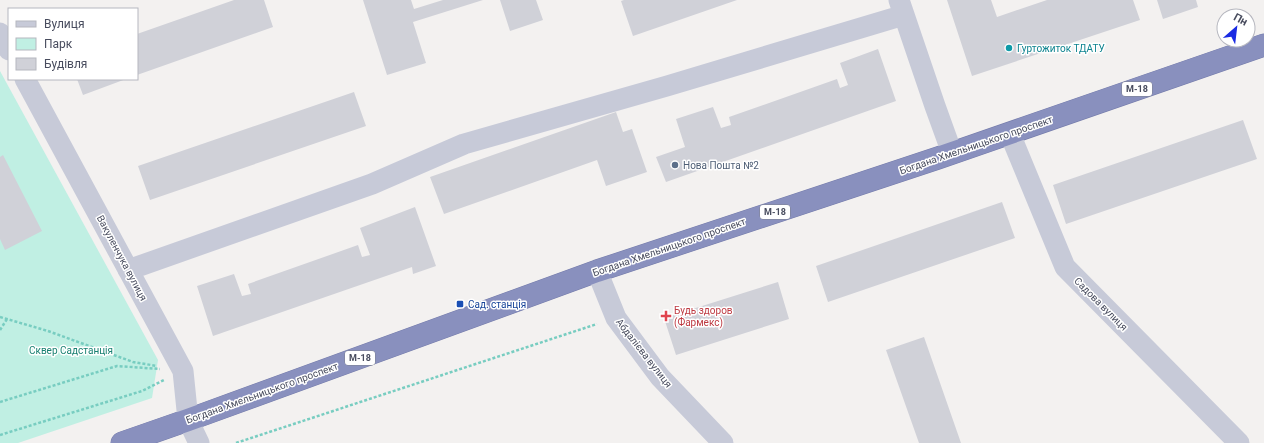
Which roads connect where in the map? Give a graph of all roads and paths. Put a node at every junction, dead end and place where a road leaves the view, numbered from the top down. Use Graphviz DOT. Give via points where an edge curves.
graph roads {
  1 [pos="902,8"];
  2 [pos="0,33"];
  3 [pos="1264,45"];
  4 [pos="8,48"];
  5 [pos="26,80"];
  6 [pos="1010,134"];
  7 [pos="952,153"];
  8 [pos="128,270"];
  9 [pos="597,271"];
  10 [pos="0,317"];
  11 [pos="616,318"];
  12 [pos="7,319"];
  13 [pos="0,330"];
  14 [pos="183,371"];
  15 [pos="0,402"];
  16 [pos="188,420"];
  17 [pos="0,435"];
  18 [pos="122,443"];
  19 [pos="199,443"];
  20 [pos="236,443"];
  21 [pos="723,443"];
  22 [pos="1239,443"];
  1 -- 7 [label="street"];
  1 -- 8 [label="street" via="667,86 464,144 372,184"];
  2 -- 4 [label="street"];
  3 -- 6 [label="highway, Богдана Хмельницького проспект / М-18"];
  5 -- 8 [label="street, Вакуленчука вулиця"];
  6 -- 7 [label="highway, Богдана Хмельницького проспект / М-18"];
  6 -- 22 [label="street, Садова вулиця" via="1065,267"];
  7 -- 9 [label="highway, Богдана Хмельницького проспект / М-18"];
  8 -- 14 [label="street, Вакуленчука вулиця"];
  9 -- 11 [label="street, Абдалієва вулиця"];
  9 -- 16 [label="highway, Богдана Хмельницького проспект / М-18"];
  10 -- 12 [label="path"];
  11 -- 20 [label="path"];
  11 -- 21 [label="street, Абдалієва вулиця" via="660,377"];
  12 -- 13 [label="path"];
  12 -- 14 [label="path" via="133,362"];
  14 -- 15 [label="path" via="117,366"];
  14 -- 16 [label="street, Вакуленчука вулиця"];
  14 -- 17 [label="path" via="142,391"];
  16 -- 18 [label="highway, Богдана Хмельницького проспект / М-18"];
  16 -- 19 [label="street, Вакуленчука вулиця"];
}
